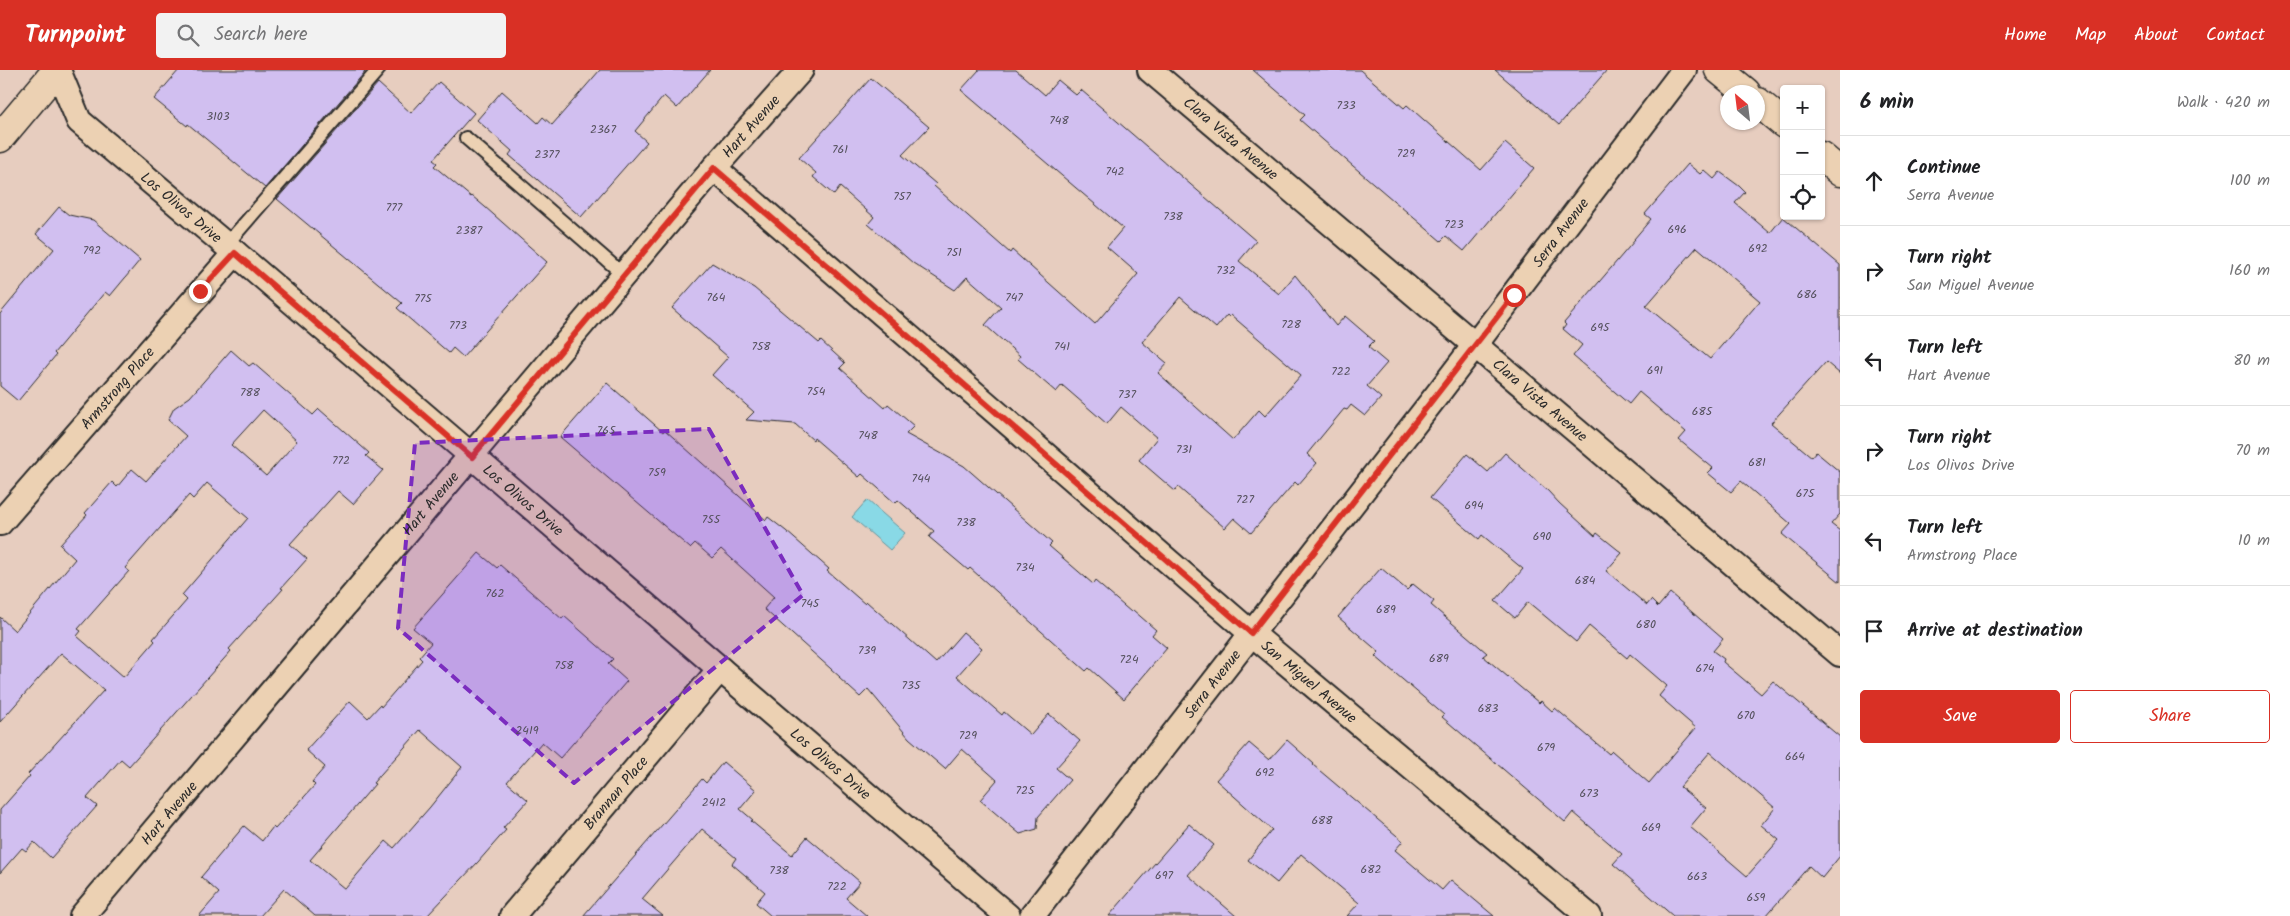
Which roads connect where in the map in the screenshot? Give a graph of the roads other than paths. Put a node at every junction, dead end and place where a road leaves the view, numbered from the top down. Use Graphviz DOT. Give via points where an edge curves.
graph roads {
  1 [pos="58,70"];
  2 [pos="378,70"];
  3 [pos="801,70"];
  4 [pos="1150,70"];
  5 [pos="1684,70"];
  6 [pos="1719,70"];
  7 [pos="1737,85"];
  8 [pos="1765,108"];
  9 [pos="1780,121"];
  10 [pos="0,138"];
  11 [pos="466,138"];
  12 [pos="1825,159"];
  13 [pos="714,168"];
  14 [pos="1840,172"];
  15 [pos="230,249"];
  16 [pos="624,275"];
  17 [pos="1476,345"];
  18 [pos="472,457"];
  19 [pos="0,523"];
  20 [pos="1251,633"];
  21 [pos="1840,654"];
  22 [pos="720,669"];
  23 [pos="82,916"];
  24 [pos="512,916"];
  25 [pos="1008,916"];
  26 [pos="1032,916"];
  27 [pos="1589,916"];
  1 -- 10 [label="street"];
  1 -- 15 [label="street, Los Olivos Drive" via="79,121"];
  2 -- 15 [label="lane"];
  3 -- 13 [label="street, Hart Avenue"];
  4 -- 17 [label="street, Clara Vista Avenue"];
  5 -- 17 [label="street, Serra Avenue"];
  6 -- 7 [label="street"];
  8 -- 9 [label="street"];
  11 -- 16 [label="lane"];
  12 -- 14 [label="street"];
  13 -- 16 [label="street, Hart Avenue"];
  13 -- 20 [label="street, San Miguel Avenue"];
  15 -- 18 [label="street, Los Olivos Drive"];
  15 -- 19 [label="street, Armstrong Place"];
  16 -- 18 [label="street, Hart Avenue"];
  17 -- 20 [label="street, Serra Avenue"];
  17 -- 21 [label="street, Clara Vista Avenue"];
  18 -- 22 [label="street, Los Olivos Drive"];
  18 -- 23 [label="street, Hart Avenue"];
  20 -- 26 [label="street, Serra Avenue"];
  20 -- 27 [label="street, San Miguel Avenue"];
  22 -- 24 [label="street, Brannan Place"];
  22 -- 25 [label="street, Los Olivos Drive"];
}
